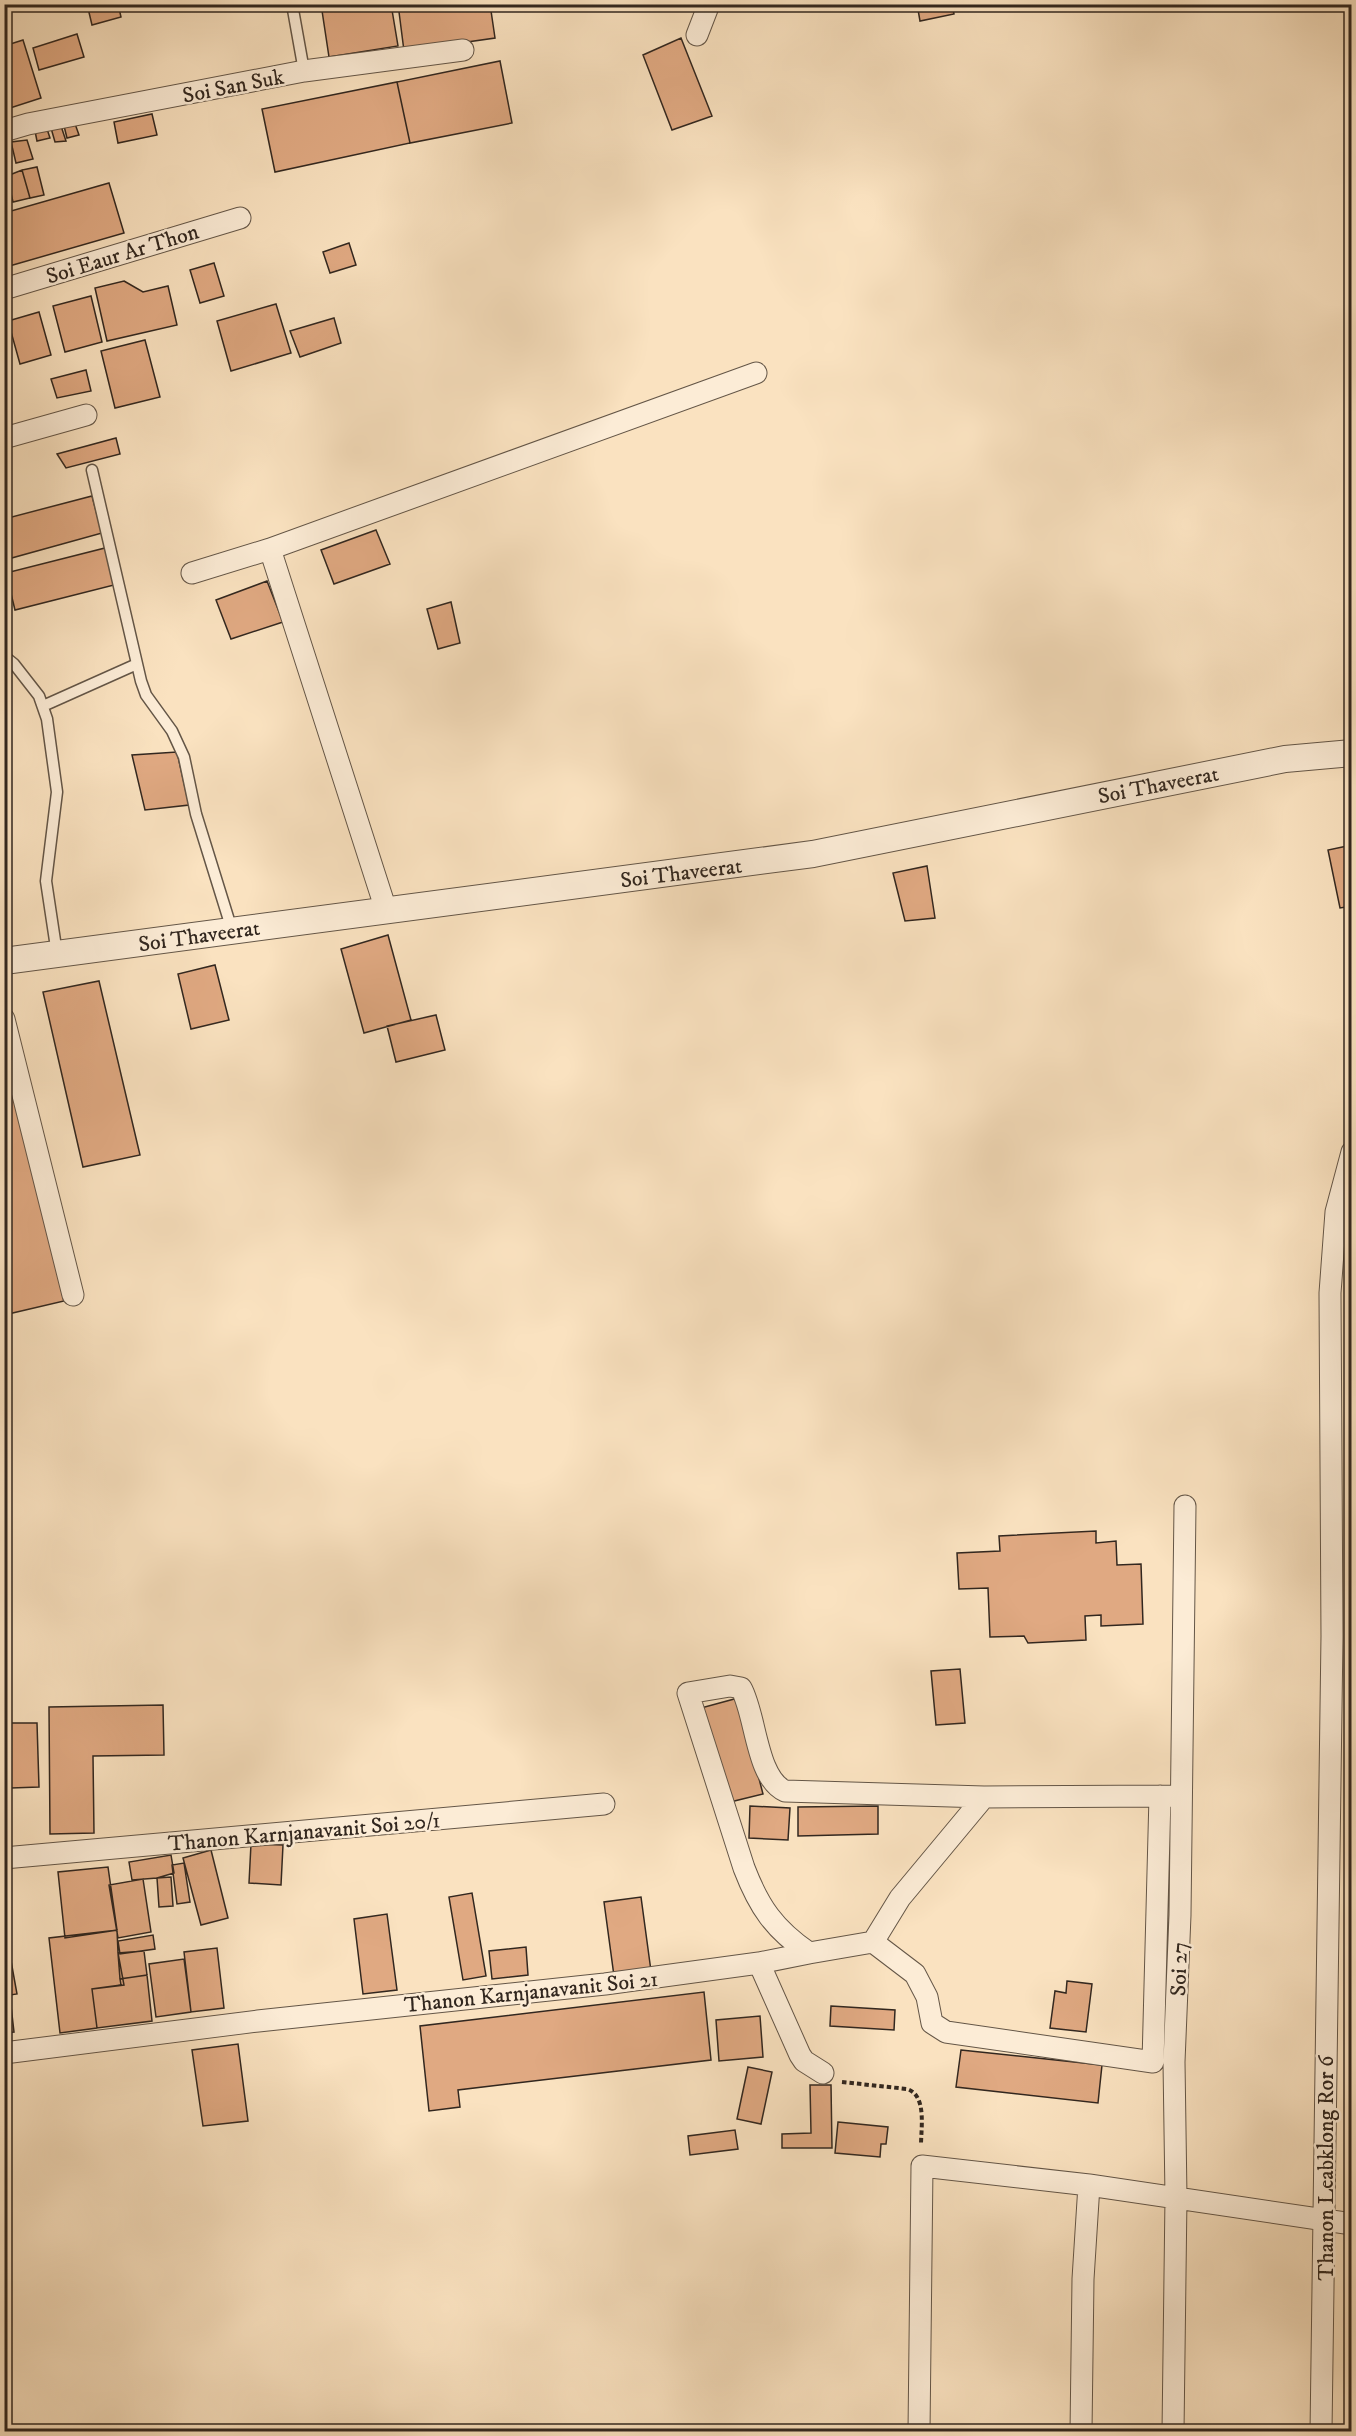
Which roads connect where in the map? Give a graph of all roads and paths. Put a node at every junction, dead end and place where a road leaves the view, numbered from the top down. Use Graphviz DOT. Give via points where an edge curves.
graph roads {
  1 [pos="292,4"];
  2 [pos="709,4"];
  3 [pos="697,35"];
  4 [pos="464,50"];
  5 [pos="304,71"];
  6 [pos="4,131"];
  7 [pos="240,218"];
  8 [pos="4,289"];
  9 [pos="756,373"];
  10 [pos="86,415"];
  11 [pos="4,438"];
  12 [pos="92,470"];
  13 [pos="270,549"];
  14 [pos="192,573"];
  15 [pos="4,656"];
  16 [pos="137,664"];
  17 [pos="43,706"];
  18 [pos="1352,753"];
  19 [pos="386,910"];
  20 [pos="232,930"];
  21 [pos="57,954"];
  22 [pos="4,961"];
  23 [pos="4,1019"];
  24 [pos="1352,1152"];
  25 [pos="73,1295"];
  26 [pos="1185,1506"];
  27 [pos="1160,1796"];
  28 [pos="1181,1796"];
  29 [pos="984,1797"];
  30 [pos="604,1804"];
  31 [pos="4,1858"];
  32 [pos="873,1942"];
  33 [pos="809,1953"];
  34 [pos="759,1963"];
  35 [pos="4,2053"];
  36 [pos="823,2073"];
  37 [pos="922,2166"];
  38 [pos="1089,2185"];
  39 [pos="1176,2198"];
  40 [pos="1326,2220"];
  41 [pos="1352,2224"];
  42 [pos="919,2432"];
  43 [pos="1082,2432"];
  44 [pos="1173,2432"];
  45 [pos="1321,2432"];
  1 -- 5 [label="lane"];
  2 -- 3 [label="street"];
  4 -- 5 [label="street, Soi San Suk"];
  5 -- 6 [label="street, Soi San Suk"];
  7 -- 8 [label="street, Soi Eaur Ar Thon"];
  9 -- 13 [label="street"];
  10 -- 11 [label="street"];
  12 -- 16 [label="lane"];
  13 -- 14 [label="street"];
  13 -- 19 [label="street"];
  15 -- 17 [label="lane" via="33,688"];
  16 -- 17 [label="lane"];
  16 -- 20 [label="lane" via="146,695 184,757 196,814"];
  17 -- 21 [label="lane" via="57,792 46,881"];
  18 -- 19 [label="street, Soi Thaveerat" via="1285,759 813,854"];
  19 -- 20 [label="street, Soi Thaveerat"];
  20 -- 21 [label="street, Soi Thaveerat"];
  21 -- 22 [label="street, Soi Thaveerat"];
  23 -- 25 [label="street"];
  24 -- 40 [label="street, Thanon Leabklong Ror 6" via="1336,1212 1330,1293 1332,1636"];
  26 -- 28 [label="street, Soi 27"];
  27 -- 28 [label="street"];
  27 -- 29 [label="street"];
  27 -- 32 [label="street" via="1153,2062 946,2032 932,2023 927,1997 915,1974"];
  28 -- 39 [label="street, Soi 27" via="1174,2062"];
  29 -- 32 [label="street" via="900,1898"];
  29 -- 33 [label="street" via="785,1791 774,1784 766,1770 741,1688 730,1686 688,1693 755,1895 774,1925"];
  30 -- 31 [label="street, Thanon Karnjanavanit Soi 20/1"];
  32 -- 33 [label="street, Thanon Karnjanavanit Soi 21"];
  33 -- 34 [label="street, Thanon Karnjanavanit Soi 21"];
  34 -- 35 [label="street, Thanon Karnjanavanit Soi 21"];
  34 -- 36 [label="street" via="800,2055"];
  36 -- 37 [label="path" via="840,2081 916,2093"];
  37 -- 38 [label="street"];
  37 -- 42 [label="street"];
  38 -- 39 [label="street"];
  38 -- 43 [label="street" via="1083,2279"];
  39 -- 40 [label="street"];
  39 -- 44 [label="street, Soi 27"];
  40 -- 41 [label="street"];
  40 -- 45 [label="street, Thanon Leabklong Ror 6"];
}
